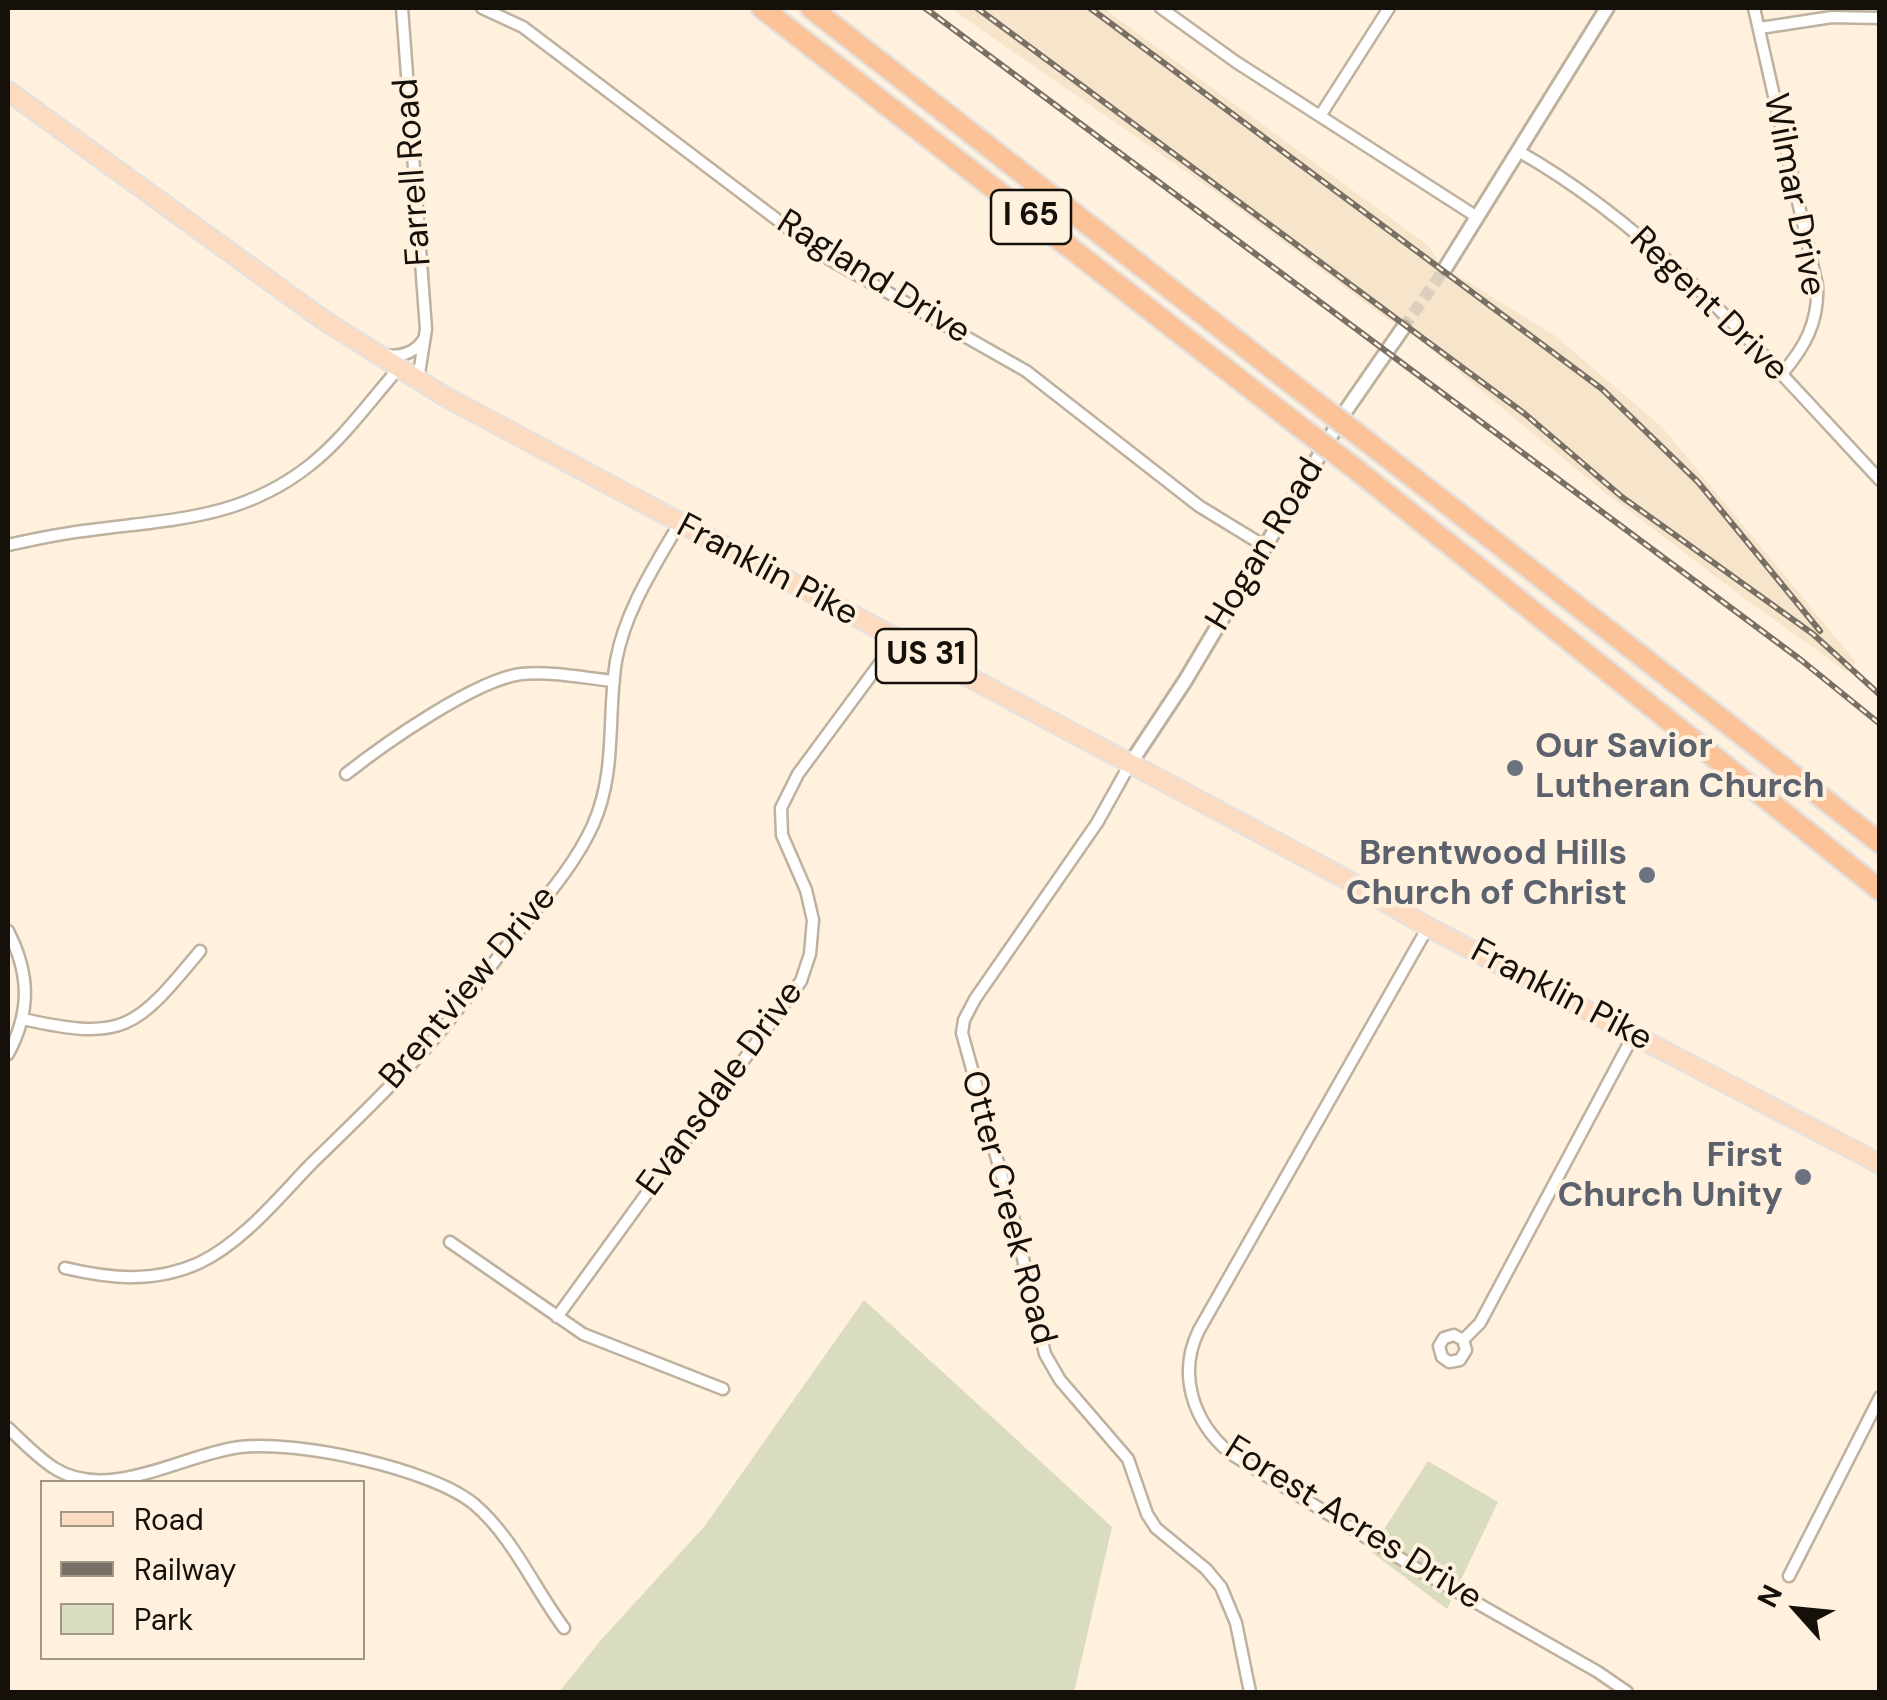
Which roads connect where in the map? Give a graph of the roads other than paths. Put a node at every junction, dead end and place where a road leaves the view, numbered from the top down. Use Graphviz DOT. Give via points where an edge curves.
graph roads {
  1 [pos="402,8"];
  2 [pos="482,8"];
  3 [pos="762,8"];
  4 [pos="811,8"];
  5 [pos="1161,8"];
  6 [pos="1388,8"];
  7 [pos="1607,8"];
  8 [pos="1754,8"];
  9 [pos="1880,18"];
  10 [pos="1760,28"];
  11 [pos="8,91"];
  12 [pos="1320,116"];
  13 [pos="1518,151"];
  14 [pos="1477,218"];
  15 [pos="1446,267"];
  16 [pos="1403,328"];
  17 [pos="426,336"];
  18 [pos="373,353"];
  19 [pos="398,368"];
  20 [pos="1781,374"];
  21 [pos="418,380"];
  22 [pos="1880,480"];
  23 [pos="679,524"];
  24 [pos="8,545"];
  25 [pos="1266,547"];
  26 [pos="897,640"];
  27 [pos="614,680"];
  28 [pos="1130,764"];
  29 [pos="346,774"];
  30 [pos="1880,843"];
  31 [pos="1880,890"];
  32 [pos="1428,927"];
  33 [pos="8,930"];
  34 [pos="200,951"];
  35 [pos="23,1019"];
  36 [pos="1634,1034"];
  37 [pos="8,1054"];
  38 [pos="1880,1164"];
  39 [pos="450,1242"];
  40 [pos="66,1268"];
  41 [pos="557,1317"];
  42 [pos="1464,1340"];
  43 [pos="723,1389"];
  44 [pos="1880,1397"];
  45 [pos="8,1428"];
  46 [pos="1789,1576"];
  47 [pos="564,1628"];
  48 [pos="1250,1692"];
  49 [pos="1627,1692"];
  1 -- 17 [label="street, Farrell Road"];
  2 -- 25 [label="street, Ragland Drive" via="523,28 828,259 1026,372 1199,506"];
  3 -- 31 [label="highway, I 65, bridge" via="1353,467"];
  4 -- 30 [label="highway, I 65, bridge"];
  5 -- 12 [label="street"];
  6 -- 12 [label="street"];
  7 -- 13 [label="street"];
  8 -- 10 [label="street, Wilmar Drive"];
  9 -- 10 [label="street" via="1832,16"];
  10 -- 20 [label="street, Wilmar Drive" via="1818,284 1810,333"];
  11 -- 18 [label="main road, Franklin Pike / US 31"];
  12 -- 14 [label="street"];
  13 -- 14 [label="street"];
  13 -- 20 [label="street, Regent Drive" via="1628,227"];
  14 -- 15 [label="street"];
  16 -- 25 [label="street, Hogan Road"];
  17 -- 18 [label="street" via="400,356"];
  17 -- 21 [label="street, Farrell Road"];
  18 -- 19 [label="main road, Franklin Pike / US 31"];
  19 -- 21 [label="main road, Franklin Pike / US 31"];
  19 -- 24 [label="street" via="325,452 238,506 198,518"];
  20 -- 22 [label="street, Regent Drive"];
  21 -- 23 [label="main road, Franklin Pike / US 31"];
  23 -- 26 [label="main road, Franklin Pike / US 31"];
  23 -- 27 [label="street, Brentview Drive" via="634,606"];
  25 -- 28 [label="street, Hogan Road"];
  26 -- 28 [label="main road, Franklin Pike / US 31"];
  26 -- 41 [label="street, Evansdale Drive" via="798,774 781,808 782,836 813,920 801,981"];
  27 -- 29 [label="street" via="505,678"];
  27 -- 40 [label="street, Brentview Drive" via="609,772 587,836 422,1053 213,1256 141,1278"];
  28 -- 32 [label="main road, Franklin Pike / US 31"];
  28 -- 48 [label="street, Otter Creek Road" via="975,999 964,1020 964,1041 1045,1354 1128,1459 1156,1528 1221,1587"];
  32 -- 36 [label="main road, Franklin Pike / US 31"];
  32 -- 49 [label="street, Forest Acres Drive" via="1199,1330 1188,1383 1207,1426 1235,1456"];
  33 -- 35 [label="street" via="26,984"];
  34 -- 35 [label="street" via="156,1004 124,1026 83,1030"];
  35 -- 37 [label="street"];
  36 -- 38 [label="main road, Franklin Pike / US 31"];
  36 -- 42 [label="street" via="1480,1323"];
  39 -- 41 [label="street"];
  41 -- 43 [label="street" via="594,1339"];
  44 -- 46 [label="street"];
  45 -- 47 [label="street" via="53,1467 96,1478 133,1477 257,1446 354,1458 426,1477 475,1505 495,1526"];
}
